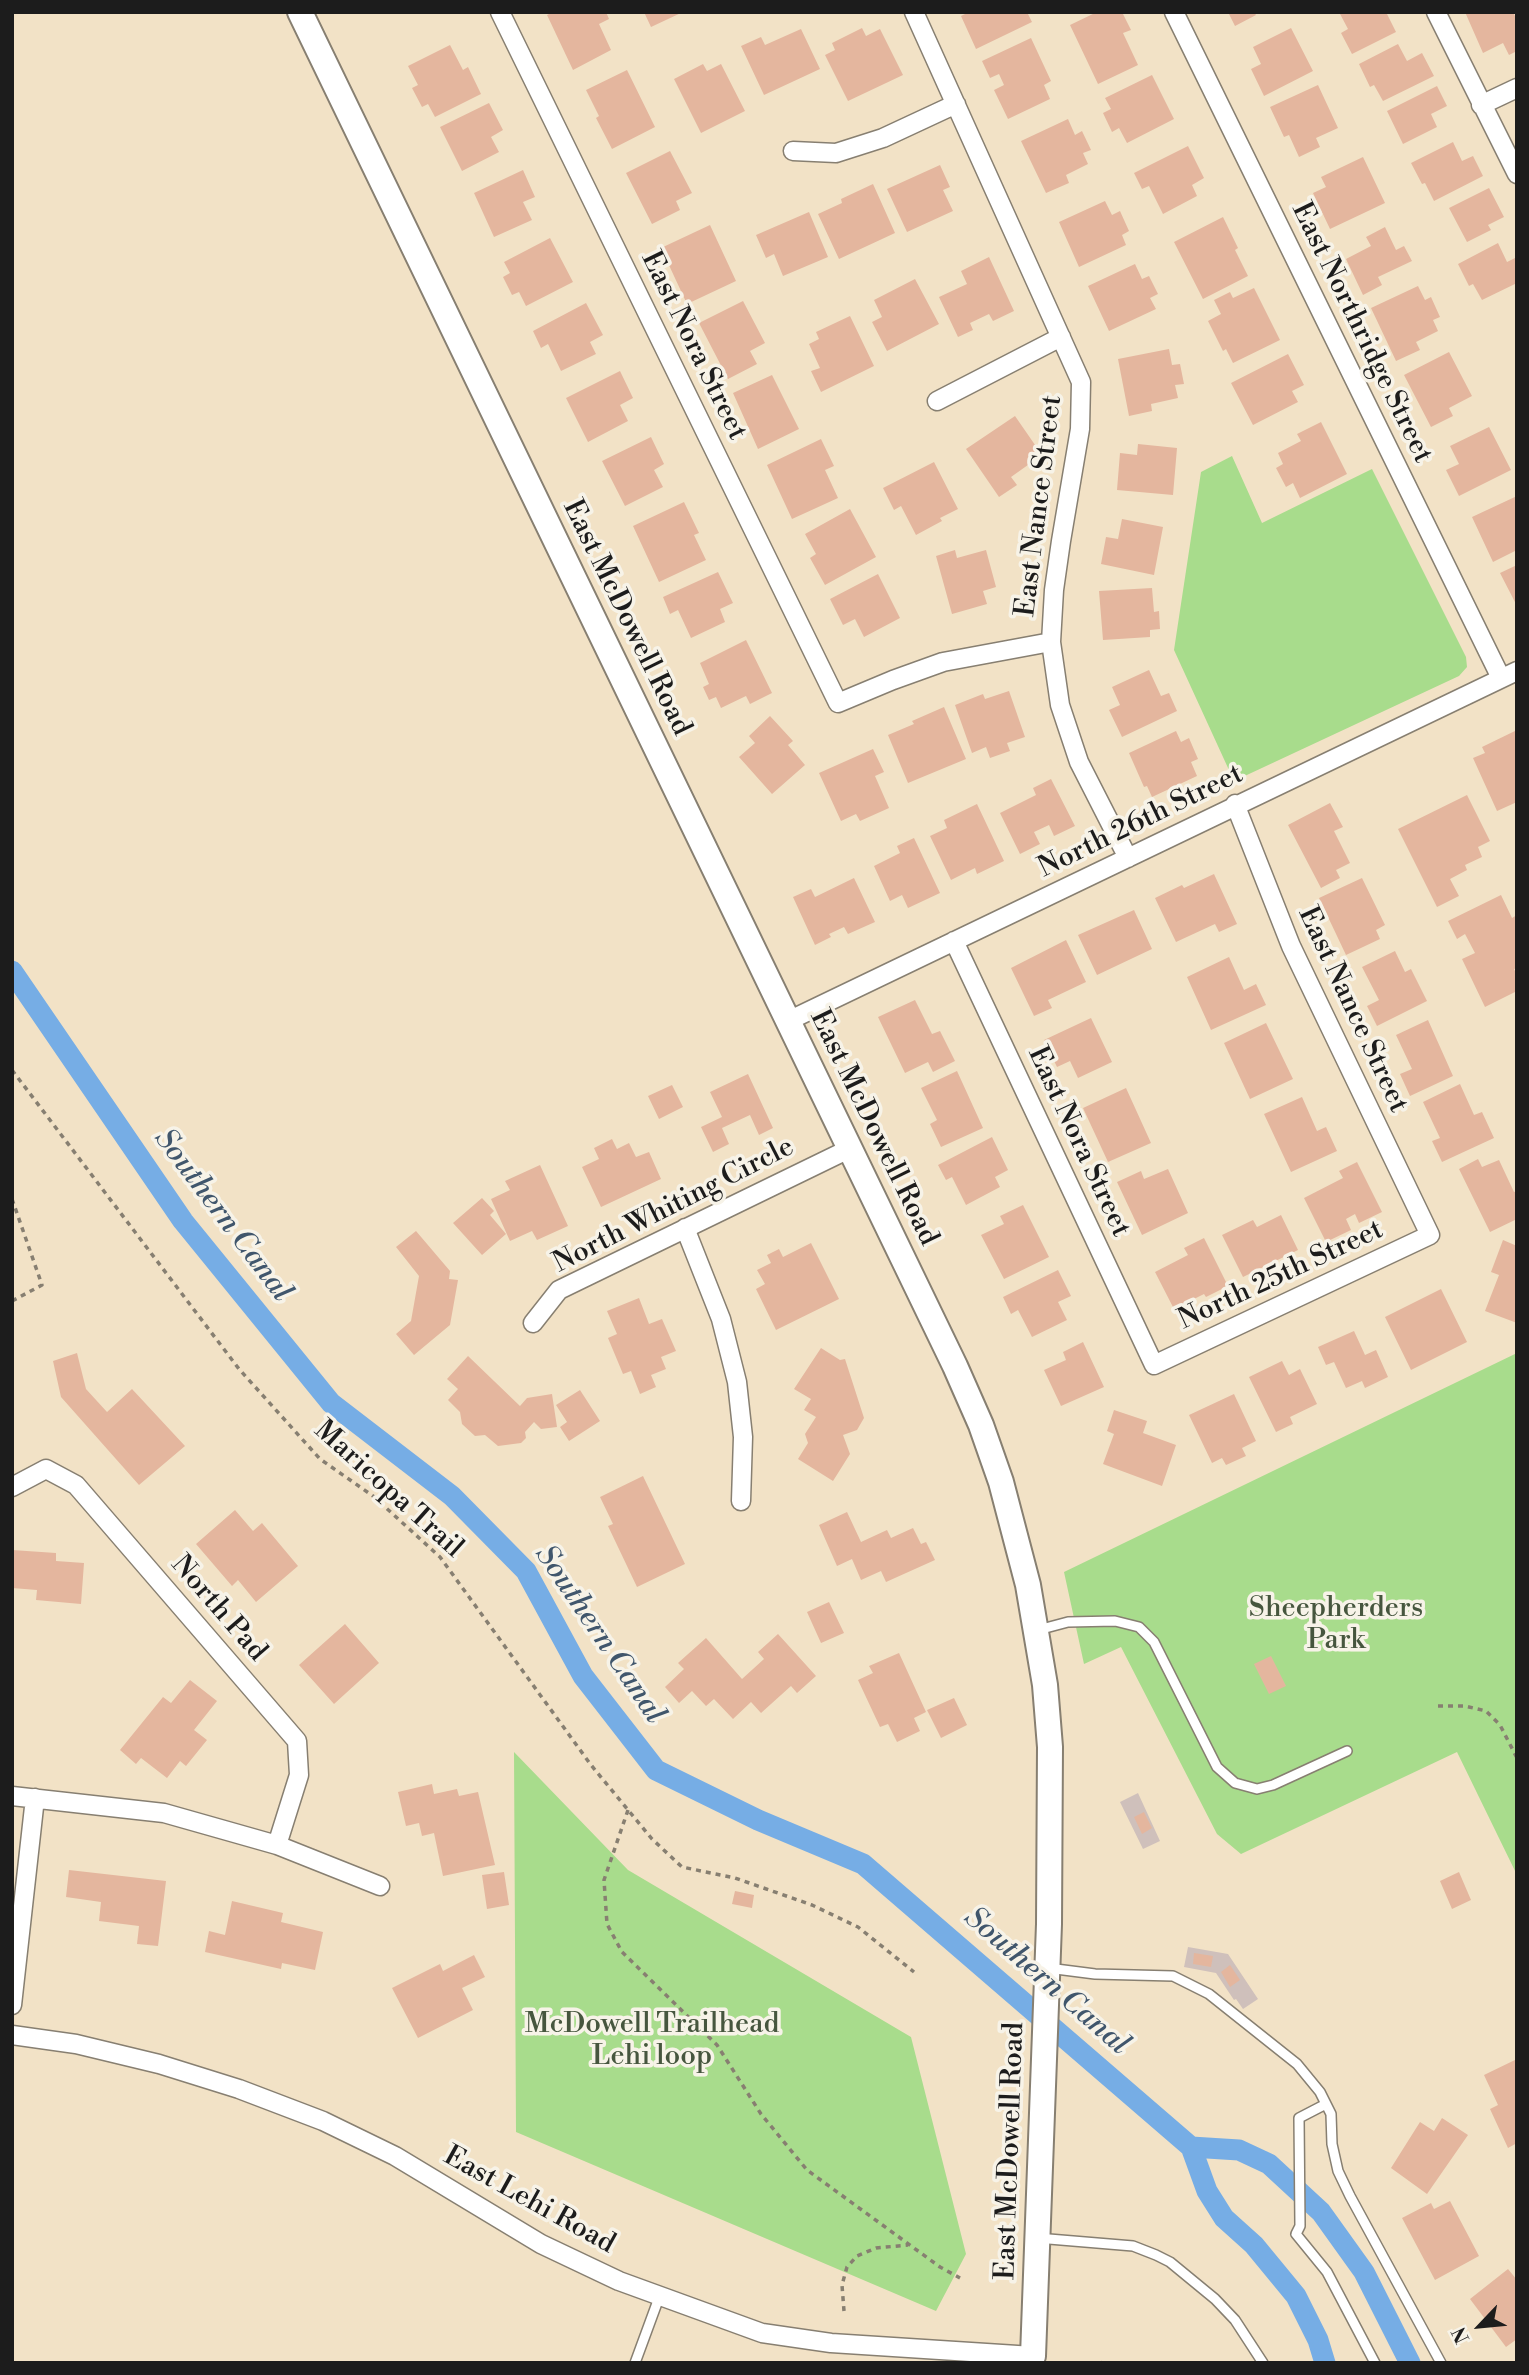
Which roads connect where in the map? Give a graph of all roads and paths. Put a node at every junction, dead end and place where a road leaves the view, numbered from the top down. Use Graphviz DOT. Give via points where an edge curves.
graph roads {
  1 [pos="300,12"];
  2 [pos="500,12"];
  3 [pos="914,12"];
  4 [pos="1174,12"];
  5 [pos="1436,12"];
  6 [pos="1517,88"];
  7 [pos="956,104"];
  8 [pos="1481,105"];
  9 [pos="793,151"];
  10 [pos="1517,174"];
  11 [pos="1061,337"];
  12 [pos="937,401"];
  13 [pos="1051,642"];
  14 [pos="1509,674"];
  15 [pos="1235,804"];
  16 [pos="1128,858"];
  17 [pos="954,941"];
  18 [pos="788,1021"];
  19 [pos="12,1070"];
  20 [pos="849,1149"];
  21 [pos="12,1199"];
  22 [pos="685,1228"];
  23 [pos="1430,1235"];
  24 [pos="12,1301"];
  25 [pos="533,1323"];
  26 [pos="1154,1365"];
  27 [pos="12,1487"];
  28 [pos="741,1501"];
  29 [pos="1037,1631"];
  30 [pos="1438,1706"];
  31 [pos="1346,1751"];
  32 [pos="1517,1759"];
  33 [pos="12,1796"];
  34 [pos="35,1798"];
  35 [pos="628,1810"];
  36 [pos="277,1845"];
  37 [pos="380,1886"];
  38 [pos="1047,1968"];
  39 [pos="914,1972"];
  40 [pos="12,2005"];
  41 [pos="12,2035"];
  42 [pos="1326,2104"];
  43 [pos="1037,2238"];
  44 [pos="910,2245"];
  45 [pos="960,2278"];
  46 [pos="660,2295"];
  47 [pos="844,2311"];
  48 [pos="1033,2360"];
  49 [pos="635,2363"];
  50 [pos="1264,2363"];
  51 [pos="1375,2363"];
  52 [pos="1441,2363"];
  1 -- 18 [label="main road, East McDowell Road"];
  2 -- 13 [label="street, East Nora Street" via="838,703 943,662"];
  3 -- 7 [label="street, East Nance Street"];
  4 -- 14 [label="street, East Northridge Street"];
  5 -- 8 [label="street"];
  6 -- 8 [label="street"];
  7 -- 9 [label="street" via="883,138 836,153"];
  7 -- 11 [label="street, East Nance Street"];
  8 -- 10 [label="street"];
  11 -- 12 [label="street"];
  11 -- 13 [label="street, East Nance Street" via="1081,382 1080,429 1059,553"];
  13 -- 16 [label="street, East Nance Street" via="1060,705 1079,762"];
  14 -- 15 [label="street, North 26th Street"];
  15 -- 16 [label="street, North 26th Street"];
  15 -- 23 [label="street, East Nance Street" via="1291,946"];
  16 -- 17 [label="street, North 26th Street"];
  17 -- 18 [label="street, North 26th Street"];
  17 -- 26 [label="street, East Nora Street"];
  18 -- 20 [label="main road, East McDowell Road"];
  19 -- 35 [label="path, Maricopa Trail" via="239,1369 320,1459 373,1496 440,1557"];
  20 -- 22 [label="street, North Whiting Circle"];
  20 -- 29 [label="main road, East McDowell Road" via="981,1425 1017,1538"];
  21 -- 24 [label="path" via="42,1285"];
  22 -- 25 [label="street, North Whiting Circle" via="559,1290"];
  22 -- 28 [label="street" via="721,1319 737,1382 743,1437"];
  23 -- 26 [label="street, North 25th Street"];
  27 -- 36 [label="street, North Pad" via="46,1469 76,1485 297,1741 299,1775"];
  29 -- 31 [label="lane" via="1068,1622 1115,1621 1139,1627 1154,1642 1217,1768 1235,1783 1256,1789 1273,1785"];
  29 -- 38 [label="main road, East McDowell Road" via="1050,1747"];
  30 -- 32 [label="path" via="1486,1711 1500,1725"];
  33 -- 34 [label="street"];
  34 -- 36 [label="street" via="164,1813"];
  34 -- 40 [label="street"];
  35 -- 39 [label="path, Maricopa Trail" via="682,1867 735,1878 812,1905 858,1927"];
  35 -- 44 [label="path" via="604,1880 607,1924 622,1952 717,2045 761,2114 807,2170"];
  36 -- 37 [label="street"];
  38 -- 42 [label="lane" via="1096,1975 1173,1976 1209,1994 1297,2064"];
  38 -- 43 [label="main road, East McDowell Road"];
  41 -- 46 [label="street, East Lehi Road" via="76,2044 159,2064 323,2121 395,2156 541,2244"];
  42 -- 51 [label="lane" via="1299,2118 1300,2226 1296,2234 1327,2272"];
  42 -- 52 [label="lane" via="1338,2171"];
  43 -- 48 [label="main road, East McDowell Road"];
  43 -- 50 [label="lane" via="1133,2246 1170,2262 1235,2320"];
  44 -- 45 [label="path"];
  44 -- 47 [label="path" via="876,2248 857,2256 847,2267 842,2285"];
  46 -- 48 [label="street, East Lehi Road" via="762,2333"];
  46 -- 49 [label="lane"];
}
